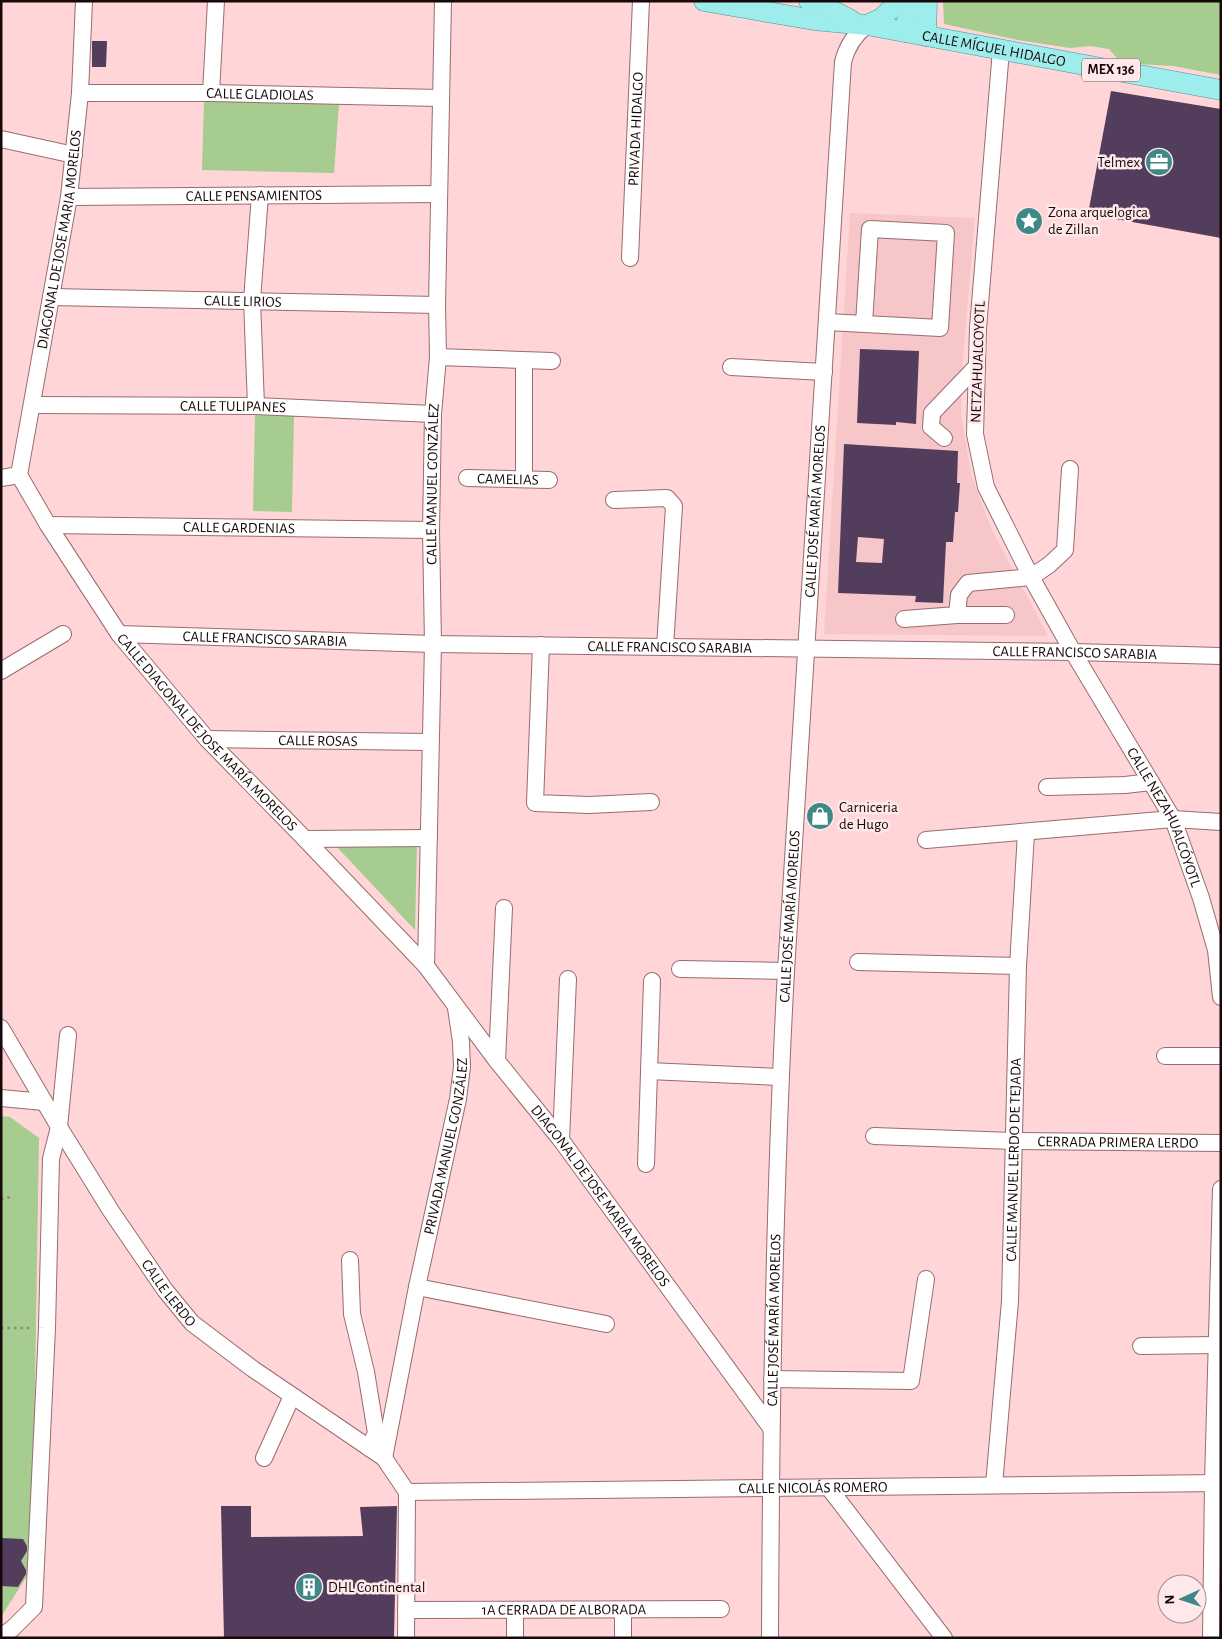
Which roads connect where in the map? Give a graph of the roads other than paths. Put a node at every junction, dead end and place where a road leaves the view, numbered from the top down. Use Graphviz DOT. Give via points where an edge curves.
graph roads {
  1 [pos="84,1"];
  2 [pos="216,1"];
  3 [pos="443,1"];
  4 [pos="641,1"];
  5 [pos="704,1"];
  6 [pos="846,1"];
  7 [pos="899,1"];
  8 [pos="909,1"];
  9 [pos="927,1"];
  10 [pos="812,2"];
  11 [pos="861,24"];
  12 [pos="906,32"];
  13 [pos="926,36"];
  14 [pos="1001,50"];
  15 [pos="1221,90"];
  16 [pos="80,93"];
  17 [pos="211,93"];
  18 [pos="440,98"];
  19 [pos="1,139"];
  20 [pos="74,155"];
  21 [pos="440,194"];
  22 [pos="260,195"];
  23 [pos="69,197"];
  24 [pos="630,258"];
  25 [pos="51,297"];
  26 [pos="252,300"];
  27 [pos="436,304"];
  28 [pos="827,322"];
  29 [pos="864,324"];
  30 [pos="438,357"];
  31 [pos="524,361"];
  32 [pos="552,361"];
  33 [pos="977,366"];
  34 [pos="731,367"];
  35 [pos="824,372"];
  36 [pos="33,405"];
  37 [pos="256,406"];
  38 [pos="433,414"];
  39 [pos="944,438"];
  40 [pos="1070,469"];
  41 [pos="19,476"];
  42 [pos="1,478"];
  43 [pos="467,478"];
  44 [pos="524,478"];
  45 [pos="549,480"];
  46 [pos="614,500"];
  47 [pos="48,525"];
  48 [pos="431,530"];
  49 [pos="1031,578"];
  50 [pos="957,615"];
  51 [pos="1006,615"];
  52 [pos="904,619"];
  53 [pos="63,634"];
  54 [pos="119,634"];
  55 [pos="433,644"];
  56 [pos="541,645"];
  57 [pos="665,647"];
  58 [pos="807,649"];
  59 [pos="1073,652"];
  60 [pos="1221,656"];
  61 [pos="1,671"];
  62 [pos="207,739"];
  63 [pos="430,742"];
  64 [pos="1151,782"];
  65 [pos="1047,787"];
  66 [pos="651,802"];
  67 [pos="1173,819"];
  68 [pos="1221,822"];
  69 [pos="1026,833"];
  70 [pos="305,838"];
  71 [pos="428,838"];
  72 [pos="926,840"];
  73 [pos="504,908"];
  74 [pos="858,962"];
  75 [pos="426,966"];
  76 [pos="1018,966"];
  77 [pos="680,969"];
  78 [pos="786,971"];
  79 [pos="568,979"];
  80 [pos="652,981"];
  81 [pos="1221,997"];
  82 [pos="455,1006"];
  83 [pos="1,1028"];
  84 [pos="68,1035"];
  85 [pos="1165,1056"];
  86 [pos="1221,1056"];
  87 [pos="497,1060"];
  88 [pos="649,1071"];
  89 [pos="780,1077"];
  90 [pos="1,1098"];
  91 [pos="44,1102"];
  92 [pos="59,1127"];
  93 [pos="874,1136"];
  94 [pos="561,1140"];
  95 [pos="1014,1141"];
  96 [pos="1221,1143"];
  97 [pos="646,1164"];
  98 [pos="1221,1189"];
  99 [pos="350,1260"];
  100 [pos="926,1279"];
  101 [pos="418,1287"];
  102 [pos="606,1324"];
  103 [pos="1216,1345"];
  104 [pos="1141,1346"];
  105 [pos="772,1379"];
  106 [pos="292,1396"];
  107 [pos="771,1428"];
  108 [pos="369,1448"];
  109 [pos="264,1458"];
  110 [pos="384,1458"];
  111 [pos="1217,1483"];
  112 [pos="994,1485"];
  113 [pos="829,1488"];
  114 [pos="771,1489"];
  115 [pos="407,1492"];
  116 [pos="721,1609"];
  117 [pos="406,1610"];
  118 [pos="515,1610"];
  119 [pos="623,1610"];
  120 [pos="1,1636"];
  121 [pos="406,1638"];
  122 [pos="515,1638"];
  123 [pos="623,1638"];
  124 [pos="770,1638"];
  125 [pos="944,1638"];
  126 [pos="1211,1638"];
  1 -- 16 [label="street, DIAGONAL DE JOSE MARIA MORELOS"];
  2 -- 17 [label="street"];
  3 -- 18 [label="street, CALLE MANUEL GONZÁLEZ"];
  4 -- 24 [label="street, PRIVADA HIDALGO"];
  5 -- 11 [label="main road, CALLE MÍGUEL HIDALGO / MEX 136" via="814,20"];
  6 -- 10 [label="main road"];
  7 -- 11 [label="main road" via="882,18"];
  8 -- 12 [label="main road"];
  9 -- 13 [label="main road"];
  10 -- 11 [label="main road, CALLE MÍGUEL HIDALGO / MEX 136"];
  11 -- 12 [label="main road, CALLE MÍGUEL HIDALGO / MEX 136"];
  11 -- 28 [label="street, CALLE JOSÉ MARÍA MORELOS" via="861,30 851,42 843,62"];
  12 -- 13 [label="main road, CALLE MÍGUEL HIDALGO / MEX 136"];
  13 -- 14 [label="main road, CALLE MÍGUEL HIDALGO / MEX 136"];
  14 -- 15 [label="main road, CALLE MÍGUEL HIDALGO / MEX 136"];
  14 -- 33 [label="street, NETZAHUALCOYOTL"];
  16 -- 17 [label="street, CALLE GLADIOLAS"];
  16 -- 20 [label="street, DIAGONAL DE JOSE MARIA MORELOS"];
  17 -- 18 [label="street, CALLE GLADIOLAS"];
  18 -- 21 [label="street, CALLE MANUEL GONZÁLEZ"];
  19 -- 20 [label="street"];
  20 -- 23 [label="street, DIAGONAL DE JOSE MARIA MORELOS"];
  21 -- 22 [label="street, CALLE PENSAMIENTOS"];
  21 -- 27 [label="street, CALLE MANUEL GONZÁLEZ"];
  22 -- 23 [label="street, CALLE PENSAMIENTOS"];
  22 -- 26 [label="street"];
  23 -- 25 [label="street, DIAGONAL DE JOSE MARIA MORELOS"];
  25 -- 26 [label="street, CALLE LIRIOS"];
  25 -- 36 [label="street, DIAGONAL DE JOSE MARIA MORELOS"];
  26 -- 27 [label="street, CALLE LIRIOS"];
  26 -- 37 [label="street"];
  27 -- 30 [label="street, CALLE MANUEL GONZÁLEZ"];
  28 -- 29 [label="street"];
  28 -- 35 [label="street, CALLE JOSÉ MARÍA MORELOS"];
  29 -- 29 [label="street" via="940,328 946,233 870,229"];
  30 -- 31 [label="street"];
  30 -- 38 [label="street, CALLE MANUEL GONZÁLEZ"];
  31 -- 32 [label="street"];
  31 -- 44 [label="street"];
  33 -- 39 [label="street" via="932,413 931,428"];
  33 -- 49 [label="street, NETZAHUALCOYOTL" via="975,434 986,487"];
  34 -- 35 [label="street"];
  35 -- 58 [label="street, CALLE JOSÉ MARÍA MORELOS"];
  36 -- 37 [label="street, CALLE TULIPANES"];
  36 -- 41 [label="street, DIAGONAL DE JOSE MARIA MORELOS"];
  37 -- 38 [label="street, CALLE TULIPANES"];
  38 -- 48 [label="street, CALLE MANUEL GONZÁLEZ"];
  40 -- 49 [label="street" via="1065,550"];
  41 -- 42 [label="street"];
  41 -- 47 [label="street, CALLE DIAGONAL DE JOSE MARÍA MORELOS"];
  43 -- 44 [label="street, CAMELIAS"];
  44 -- 45 [label="street, CAMELIAS"];
  46 -- 57 [label="street" via="666,498 674,506"];
  47 -- 48 [label="street, CALLE GARDENIAS"];
  47 -- 54 [label="street, CALLE DIAGONAL DE JOSE MARÍA MORELOS"];
  48 -- 55 [label="street, CALLE MANUEL GONZÁLEZ"];
  49 -- 50 [label="street" via="968,583 959,595"];
  49 -- 59 [label="street, NETZAHUALCOYOTL"];
  50 -- 51 [label="street"];
  50 -- 52 [label="street"];
  53 -- 61 [label="street"];
  54 -- 55 [label="street, CALLE FRANCISCO SARABIA"];
  54 -- 62 [label="street, CALLE DIAGONAL DE JOSE MARÍA MORELOS"];
  55 -- 56 [label="street, CALLE FRANCISCO SARABIA"];
  55 -- 63 [label="street, CALLE MANUEL GONZÁLEZ"];
  56 -- 57 [label="street, CALLE FRANCISCO SARABIA"];
  56 -- 66 [label="street" via="535,803"];
  57 -- 58 [label="street, CALLE FRANCISCO SARABIA"];
  58 -- 59 [label="street, CALLE FRANCISCO SARABIA"];
  58 -- 78 [label="street, CALLE JOSÉ MARÍA MORELOS"];
  59 -- 60 [label="street, CALLE FRANCISCO SARABIA"];
  59 -- 64 [label="street, CALLE NEZAHUALCÓYOTL"];
  62 -- 63 [label="street, CALLE ROSAS"];
  62 -- 70 [label="street, CALLE DIAGONAL DE JOSE MARÍA MORELOS"];
  63 -- 71 [label="street, CALLE MANUEL GONZÁLEZ"];
  64 -- 65 [label="street"];
  64 -- 67 [label="street, CALLE NEZAHUALCÓYOTL"];
  67 -- 68 [label="street"];
  67 -- 69 [label="street"];
  67 -- 81 [label="street, CALLE NEZAHUALCÓYOTL" via="1216,950"];
  69 -- 72 [label="street"];
  69 -- 76 [label="street, CALLE MANUEL LERDO DE TEJADA"];
  70 -- 71 [label="street"];
  70 -- 75 [label="street, CALLE DIAGONAL DE JOSE MARÍA MORELOS"];
  71 -- 75 [label="street, CALLE MANUEL GONZÁLEZ"];
  73 -- 87 [label="street"];
  74 -- 76 [label="street"];
  75 -- 82 [label="street, DIAGONAL DE JOSE MARIA MORELOS"];
  76 -- 95 [label="street, CALLE MANUEL LERDO DE TEJADA"];
  77 -- 78 [label="street"];
  78 -- 89 [label="street, CALLE JOSÉ MARÍA MORELOS"];
  79 -- 94 [label="street"];
  80 -- 88 [label="street"];
  82 -- 87 [label="street, DIAGONAL DE JOSE MARIA MORELOS"];
  82 -- 101 [label="street, PRIVADA MANUEL GONZÁLEZ" via="462,1067 458,1099"];
  83 -- 91 [label="street, CALLE LERDO"];
  84 -- 92 [label="street"];
  85 -- 86 [label="street"];
  87 -- 94 [label="street, DIAGONAL DE JOSE MARIA MORELOS"];
  88 -- 89 [label="street"];
  88 -- 97 [label="street"];
  89 -- 105 [label="street, CALLE JOSÉ MARÍA MORELOS"];
  90 -- 91 [label="street"];
  91 -- 92 [label="street, CALLE LERDO"];
  92 -- 106 [label="street, CALLE LERDO" via="111,1211 192,1323"];
  92 -- 120 [label="street" via="51,1159 48,1328 34,1607"];
  93 -- 95 [label="street, CERRADA PRIMERA LERDO"];
  94 -- 107 [label="street, DIAGONAL DE JOSE MARIA MORELOS"];
  95 -- 96 [label="street, CERRADA PRIMERA LERDO"];
  95 -- 112 [label="street, CALLE MANUEL LERDO DE TEJADA" via="1010,1301"];
  98 -- 103 [label="street"];
  99 -- 108 [label="street" via="352,1314 376,1433"];
  100 -- 105 [label="street" via="911,1381"];
  101 -- 102 [label="street"];
  101 -- 110 [label="street, PRIVADA MANUEL GONZÁLEZ"];
  103 -- 104 [label="street"];
  103 -- 111 [label="street"];
  105 -- 107 [label="street, CALLE JOSÉ MARÍA MORELOS"];
  106 -- 108 [label="street, CALLE LERDO"];
  106 -- 109 [label="street"];
  107 -- 114 [label="street, CALLE JOSÉ MARÍA MORELOS"];
  108 -- 110 [label="street, CALLE LERDO"];
  110 -- 115 [label="street, CALLE LERDO"];
  111 -- 112 [label="street, CALLE NICOLÁS ROMERO"];
  111 -- 126 [label="street"];
  112 -- 113 [label="street, CALLE NICOLÁS ROMERO"];
  113 -- 114 [label="street, CALLE NICOLÁS ROMERO"];
  113 -- 125 [label="street"];
  114 -- 115 [label="street, CALLE NICOLÁS ROMERO"];
  114 -- 124 [label="street, CALLE JOSÉ MARÍA MORELOS"];
  115 -- 117 [label="street"];
  116 -- 119 [label="street, 1A CERRADA DE ALBORADA"];
  117 -- 118 [label="street, 1A CERRADA DE ALBORADA"];
  117 -- 121 [label="street"];
  118 -- 119 [label="street, 1A CERRADA DE ALBORADA"];
  118 -- 122 [label="street"];
  119 -- 123 [label="street"];
}
